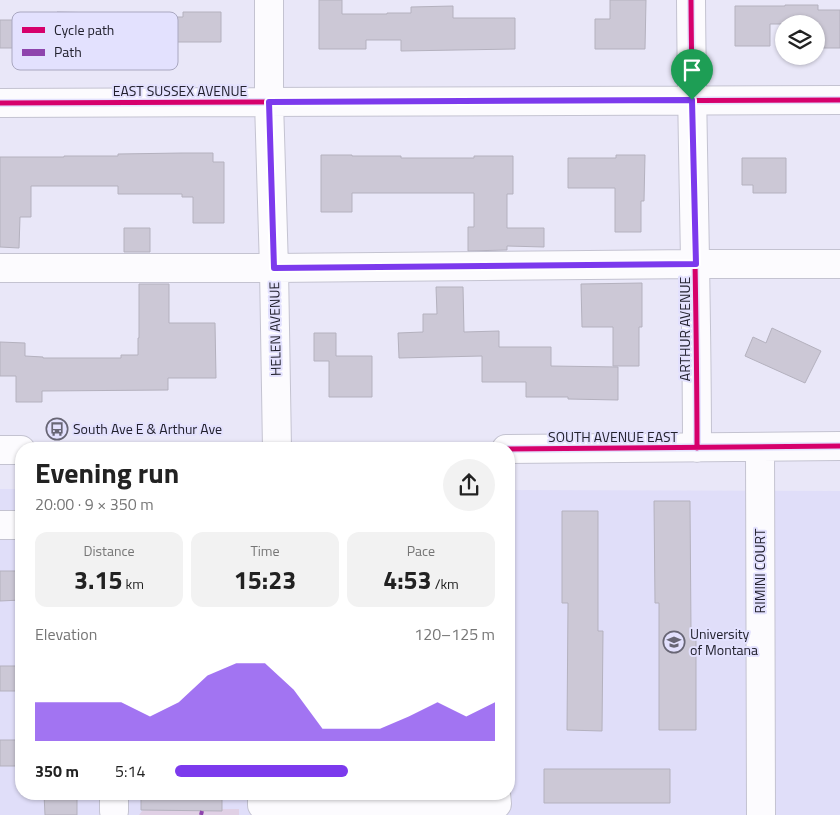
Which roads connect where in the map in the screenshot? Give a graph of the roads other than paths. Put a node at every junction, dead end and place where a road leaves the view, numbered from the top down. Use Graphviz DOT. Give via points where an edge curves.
graph roads {
  1 [pos="268,0"];
  2 [pos="691,0"];
  3 [pos="692,100"];
  4 [pos="840,100"];
  5 [pos="269,102"];
  6 [pos="0,103"];
  7 [pos="696,264"];
  8 [pos="840,264"];
  9 [pos="0,268"];
  10 [pos="274,268"];
  11 [pos="277,442"];
  12 [pos="840,446"];
  13 [pos="760,447"];
  14 [pos="697,448"];
  15 [pos="515,449"];
  16 [pos="0,450"];
  17 [pos="15,450"];
  18 [pos="0,525"];
  19 [pos="15,525"];
  20 [pos="272,800"];
  21 [pos="496,800"];
  22 [pos="761,815"];
  1 -- 5 [label="street, HELEN AVENUE"];
  2 -- 3 [label="street, ARTHUR AVENUE"];
  3 -- 4 [label="street, EAST SUSSEX AVENUE"];
  3 -- 5 [label="street, EAST SUSSEX AVENUE"];
  3 -- 7 [label="street, ARTHUR AVENUE"];
  5 -- 6 [label="street, EAST SUSSEX AVENUE"];
  5 -- 10 [label="street, HELEN AVENUE"];
  7 -- 8 [label="street"];
  7 -- 10 [label="street"];
  7 -- 14 [label="street, ARTHUR AVENUE"];
  9 -- 10 [label="street"];
  10 -- 11 [label="street, HELEN AVENUE"];
  12 -- 13 [label="street, SOUTH AVENUE EAST"];
  13 -- 14 [label="street, SOUTH AVENUE EAST"];
  13 -- 22 [label="street, RIMINI COURT"];
  14 -- 15 [label="street, SOUTH AVENUE EAST"];
  16 -- 17 [label="street"];
  18 -- 19 [label="street"];
  20 -- 21 [label="street" via="376,811 496,804"];
}
